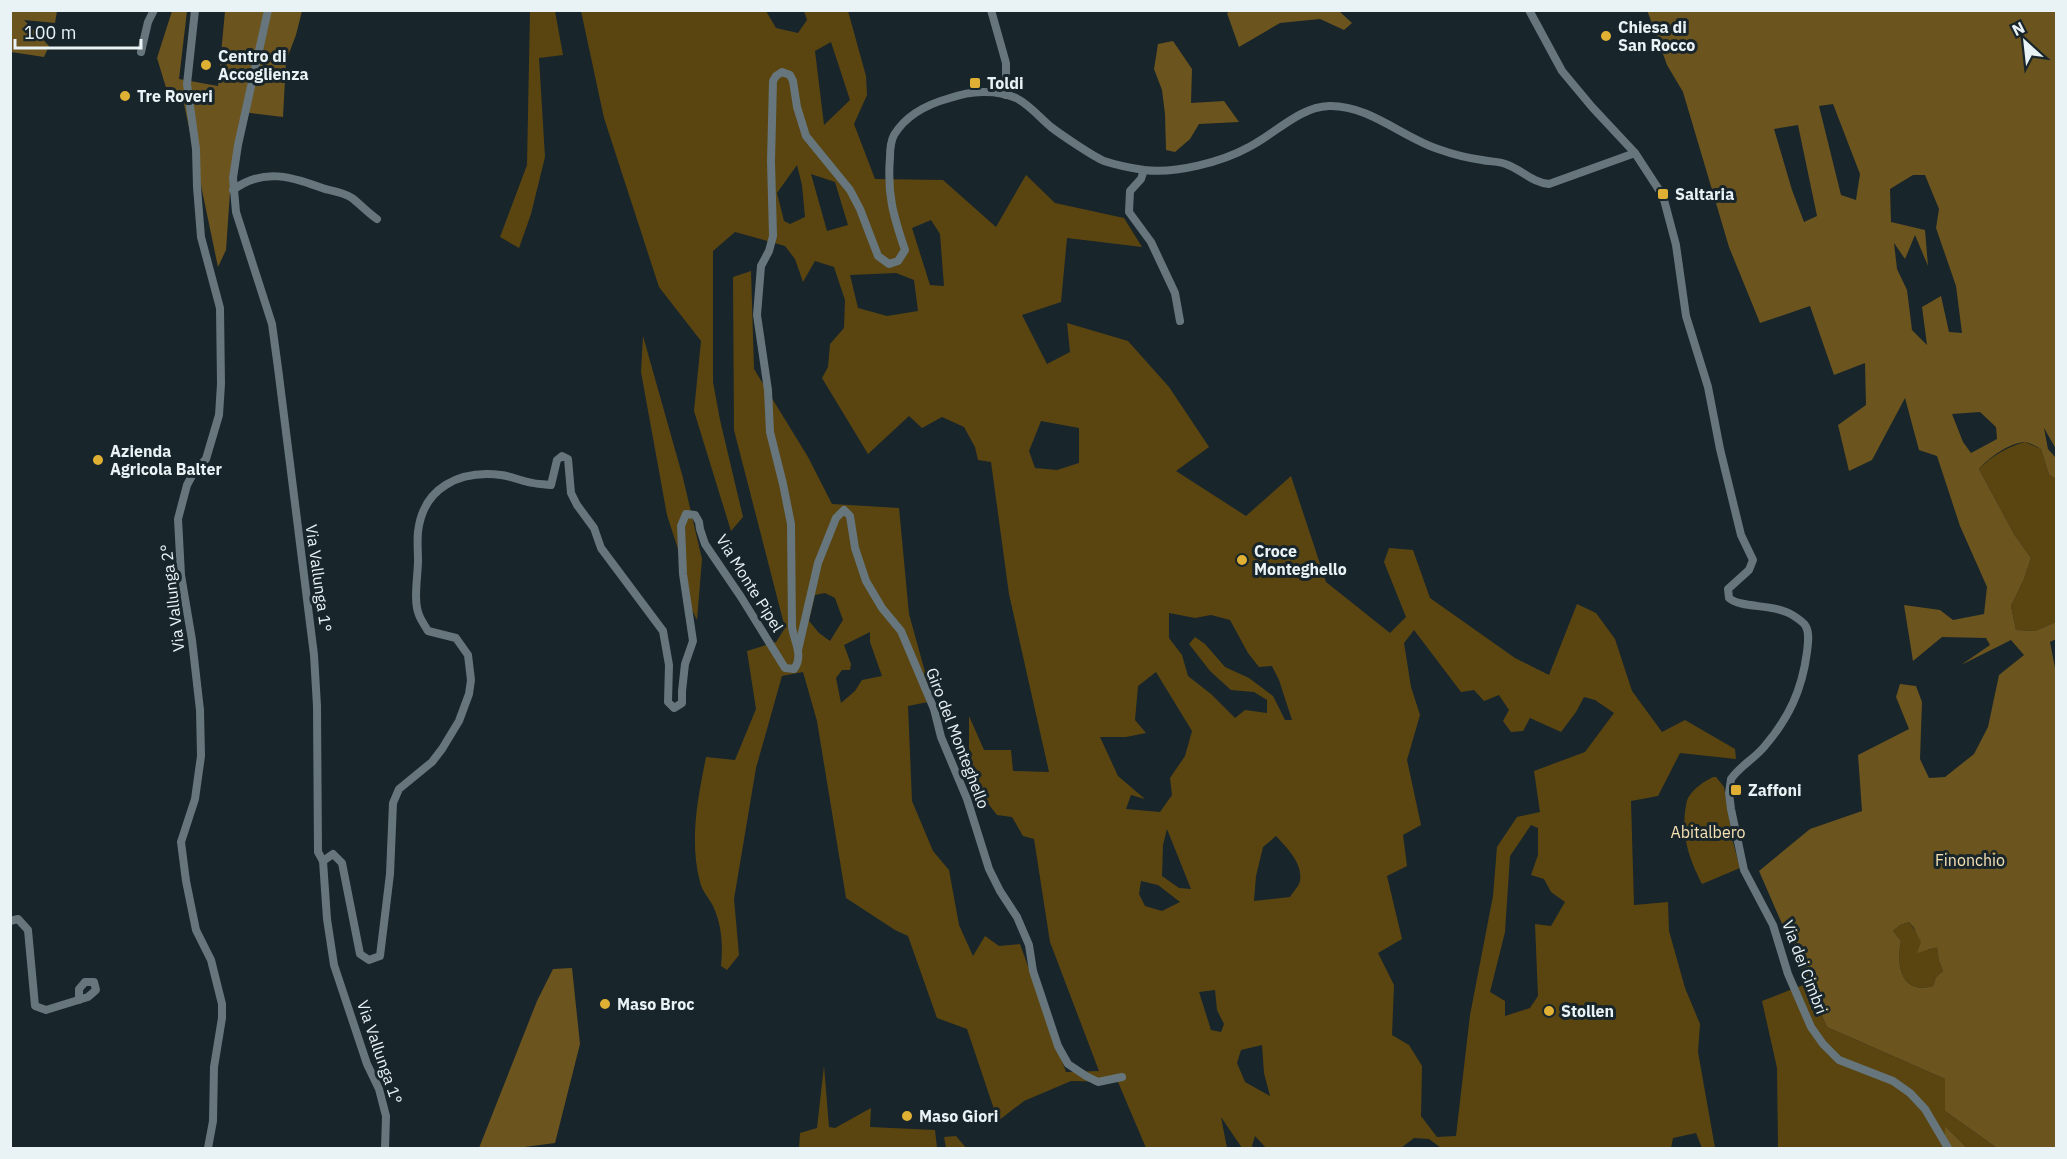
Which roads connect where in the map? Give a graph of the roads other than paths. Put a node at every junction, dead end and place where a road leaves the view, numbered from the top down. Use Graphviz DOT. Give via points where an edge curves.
graph roads {
  1 [pos="154,10"];
  2 [pos="195,10"];
  3 [pos="268,10"];
  4 [pos="991,10"];
  5 [pos="1529,10"];
  6 [pos="141,52"];
  7 [pos="1006,96"];
  8 [pos="1633,144"];
  9 [pos="1635,153"];
  10 [pos="1144,170"];
  11 [pos="233,190"];
  12 [pos="377,219"];
  13 [pos="1180,321"];
  14 [pos="798,650"];
  15 [pos="323,861"];
  16 [pos="10,921"];
  17 [pos="80,1000"];
  18 [pos="1122,1077"];
  19 [pos="208,1149"];
  20 [pos="385,1149"];
  21 [pos="1948,1149"];
  1 -- 6 [label="street"];
  2 -- 19 [label="street, Via Vallunga 2°" via="187,84 196,149 201,237 220,308 221,384 219,415 206,459 187,485 178,519 181,575 200,710 201,756 195,799 181,842 196,930 211,960 222,1004"];
  3 -- 11 [label="street, Via Vallunga 1°" via="238,145"];
  4 -- 7 [label="street" via="1006,63"];
  5 -- 9 [label="street" via="1563,71"];
  7 -- 10 [label="street" via="1028,105 1052,127 1103,161"];
  7 -- 14 [label="street, Via Monte Pipel" via="969,93 932,103 914,113 894,135 889,195 905,249 898,261 889,264 878,256 850,190 807,136 797,108 794,81 782,72 773,81 773,236 761,266 757,315 770,432 791,524 792,627"];
  8 -- 9 [label="street"];
  9 -- 10 [label="street" via="1549,184 1538,183 1509,165 1436,148 1384,123 1331,106 1293,119 1227,158"];
  9 -- 21 [label="street, Via dei Cimbri" via="1663,196 1676,245 1686,316 1708,387 1741,535 1753,560 1749,570 1728,589 1729,598 1735,603 1784,611 1805,626 1808,637 1798,695 1762,750 1731,779 1729,793 1744,870 1773,925 1788,974 1811,1027 1823,1044 1839,1060 1893,1081 1910,1093 1925,1109"];
  10 -- 13 [label="street" via="1130,191 1129,212 1154,247 1175,293"];
  11 -- 12 [label="street" via="255,177 289,177 351,198"];
  11 -- 15 [label="street, Via Vallunga 1°" via="275,346 314,655 318,852"];
  14 -- 15 [label="street, Via Monte Pipel" via="799,663 794,669 785,668 705,544 695,515 686,514 681,526 683,574 693,641 685,664 682,703 674,708 668,702 669,665 663,631 601,548 594,528 577,506 571,493 568,459 562,456 557,460 551,484 503,475 455,479 433,495 420,520 416,603 428,630 456,638 468,655 469,694 442,749 399,789 393,803 390,874 380,956 369,960 360,954 342,863 333,854"];
  14 -- 18 [label="street, Giro del Monteghello" via="818,563 836,518 844,510 850,516 866,581 901,631 934,709 989,869 1029,945 1033,971 1058,1046 1068,1064 1098,1082"];
  15 -- 20 [label="street, Via Vallunga 1°" via="334,965 379,1089 386,1116"];
  16 -- 17 [label="street" via="18,920 28,930 35,1006 46,1010"];
}
